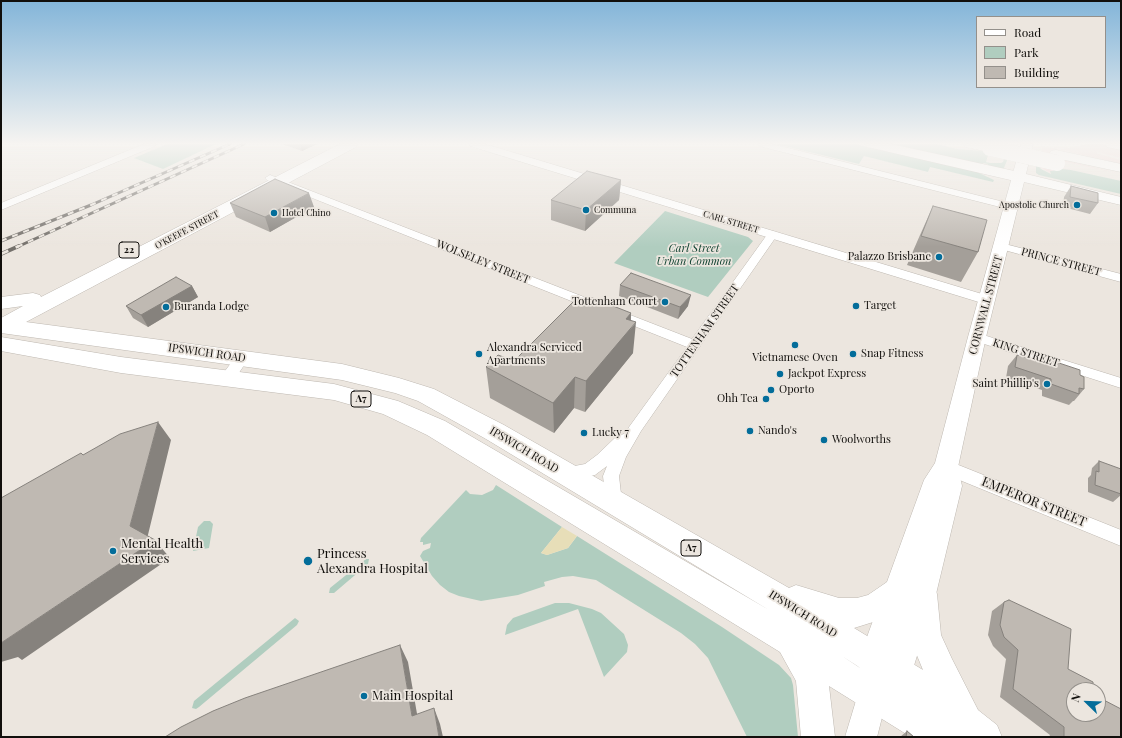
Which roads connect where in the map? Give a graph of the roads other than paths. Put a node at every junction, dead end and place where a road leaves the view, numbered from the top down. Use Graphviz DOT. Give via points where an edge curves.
graph roads {
  1 [pos="69,178"];
  2 [pos="588,178"];
  3 [pos="920,178"];
  4 [pos="995,178"];
  5 [pos="1019,178"];
  6 [pos="1025,178"];
  7 [pos="275,179"];
  8 [pos="1014,199"];
  9 [pos="1121,201"];
  10 [pos="1,207"];
  11 [pos="773,234"];
  12 [pos="1001,246"];
  13 [pos="1121,278"];
  14 [pos="57,297"];
  15 [pos="33,299"];
  16 [pos="987,300"];
  17 [pos="1,303"];
  18 [pos="1,327"];
  19 [pos="43,330"];
  20 [pos="977,337"];
  21 [pos="696,345"];
  22 [pos="235,368"];
  23 [pos="1121,384"];
  24 [pos="636,427"];
  25 [pos="946,466"];
  26 [pos="565,474"];
  27 [pos="614,503"];
  28 [pos="1121,538"];
  29 [pos="769,593"];
  30 [pos="910,593"];
  31 [pos="789,639"];
  32 [pos="886,665"];
  33 [pos="873,694"];
  34 [pos="963,732"];
  35 [pos="818,737"];
  36 [pos="861,737"];
  1 -- 10 [label="street"];
  2 -- 11 [label="street, CARL STREET"];
  3 -- 8 [label="street"];
  4 -- 8 [label="highway"];
  5 -- 8 [label="main road, CORNWALL STREET"];
  6 -- 9 [label="main road"];
  7 -- 14 [label="highway, O'KEEFE STREET / 22"];
  7 -- 15 [label="highway, O'KEEFE STREET / 22"];
  7 -- 21 [label="street, WOLSELEY STREET"];
  8 -- 12 [label="main road, CORNWALL STREET"];
  11 -- 16 [label="street, CARL STREET"];
  11 -- 21 [label="street, TOTTENHAM STREET"];
  12 -- 13 [label="street, PRINCE STREET"];
  12 -- 16 [label="main road, CORNWALL STREET"];
  14 -- 18 [label="highway, O'KEEFE STREET / 22"];
  14 -- 19 [label="highway" via="44,316"];
  15 -- 17 [label="highway"];
  15 -- 18 [label="highway, O'KEEFE STREET / 22"];
  16 -- 20 [label="main road, CORNWALL STREET"];
  18 -- 19 [label="highway, IPSWICH ROAD / A7"];
  18 -- 22 [label="highway, IPSWICH ROAD / A7" via="121,365"];
  19 -- 22 [label="highway, IPSWICH ROAD / A7"];
  20 -- 23 [label="street, KING STREET"];
  20 -- 25 [label="main road, CORNWALL STREET"];
  21 -- 24 [label="street, TOTTENHAM STREET"];
  22 -- 26 [label="highway, IPSWICH ROAD / A7" via="366,377 426,395"];
  22 -- 31 [label="highway, IPSWICH ROAD / A7" via="390,407 436,428"];
  24 -- 26 [label="street, TOTTENHAM STREET" via="603,460 589,470"];
  24 -- 27 [label="street, TOTTENHAM STREET" via="611,476"];
  25 -- 28 [label="street, EMPEROR STREET"];
  25 -- 30 [label="main road, CORNWALL STREET" via="936,480"];
  26 -- 27 [label="highway, IPSWICH ROAD / A7"];
  27 -- 29 [label="highway, IPSWICH ROAD / A7"];
  29 -- 30 [label="highway" via="839,613 875,608"];
  29 -- 32 [label="highway, IPSWICH ROAD / A7"];
  30 -- 32 [label="main road, CORNWALL STREET"];
  30 -- 34 [label="highway"];
  31 -- 33 [label="highway, IPSWICH ROAD / A7"];
  31 -- 35 [label="highway" via="812,680"];
  32 -- 33 [label="main road, CORNWALL STREET"];
  32 -- 34 [label="highway, IPSWICH ROAD / A7"];
  33 -- 34 [label="highway, IPSWICH ROAD / A7" via="918,721"];
  33 -- 36 [label="main road"];
}
